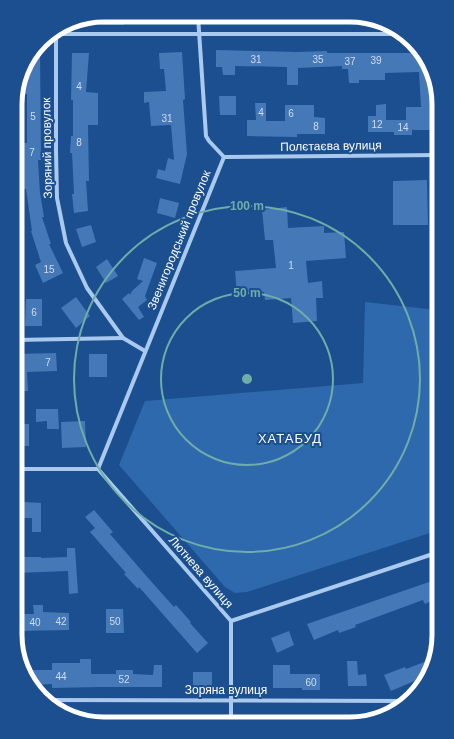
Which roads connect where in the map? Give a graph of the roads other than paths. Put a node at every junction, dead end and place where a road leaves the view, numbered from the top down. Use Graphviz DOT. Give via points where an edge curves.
graph roads {
  1 [pos="198,22"];
  2 [pos="62,34"];
  3 [pos="199,34"];
  4 [pos="392,34"];
  5 [pos="56,38"];
  6 [pos="432,155"];
  7 [pos="224,157"];
  8 [pos="123,338"];
  9 [pos="22,340"];
  10 [pos="145,351"];
  11 [pos="22,469"];
  12 [pos="98,469"];
  13 [pos="432,554"];
  14 [pos="231,621"];
  15 [pos="54,700"];
  16 [pos="231,700"];
  17 [pos="399,701"];
  18 [pos="231,717"];
  1 -- 3 [label="street"];
  2 -- 3 [label="street"];
  3 -- 4 [label="street"];
  3 -- 7 [label="street" via="206,136"];
  5 -- 8 [label="street, Зоряний провулок" via="57,198 66,243 87,288"];
  6 -- 7 [label="street, Полєтаєва вулиця"];
  7 -- 10 [label="street, Звенигородський провулок"];
  8 -- 9 [label="street"];
  8 -- 10 [label="street, Зоряний провулок"];
  10 -- 12 [label="street, Звенигородський провулок"];
  11 -- 12 [label="street"];
  12 -- 14 [label="street, Лютнева вулиця"];
  13 -- 14 [label="street, Лютнева вулиця"];
  14 -- 16 [label="street"];
  15 -- 16 [label="street, Зоряна вулиця"];
  16 -- 17 [label="street, Зоряна вулиця"];
  16 -- 18 [label="street"];
}
